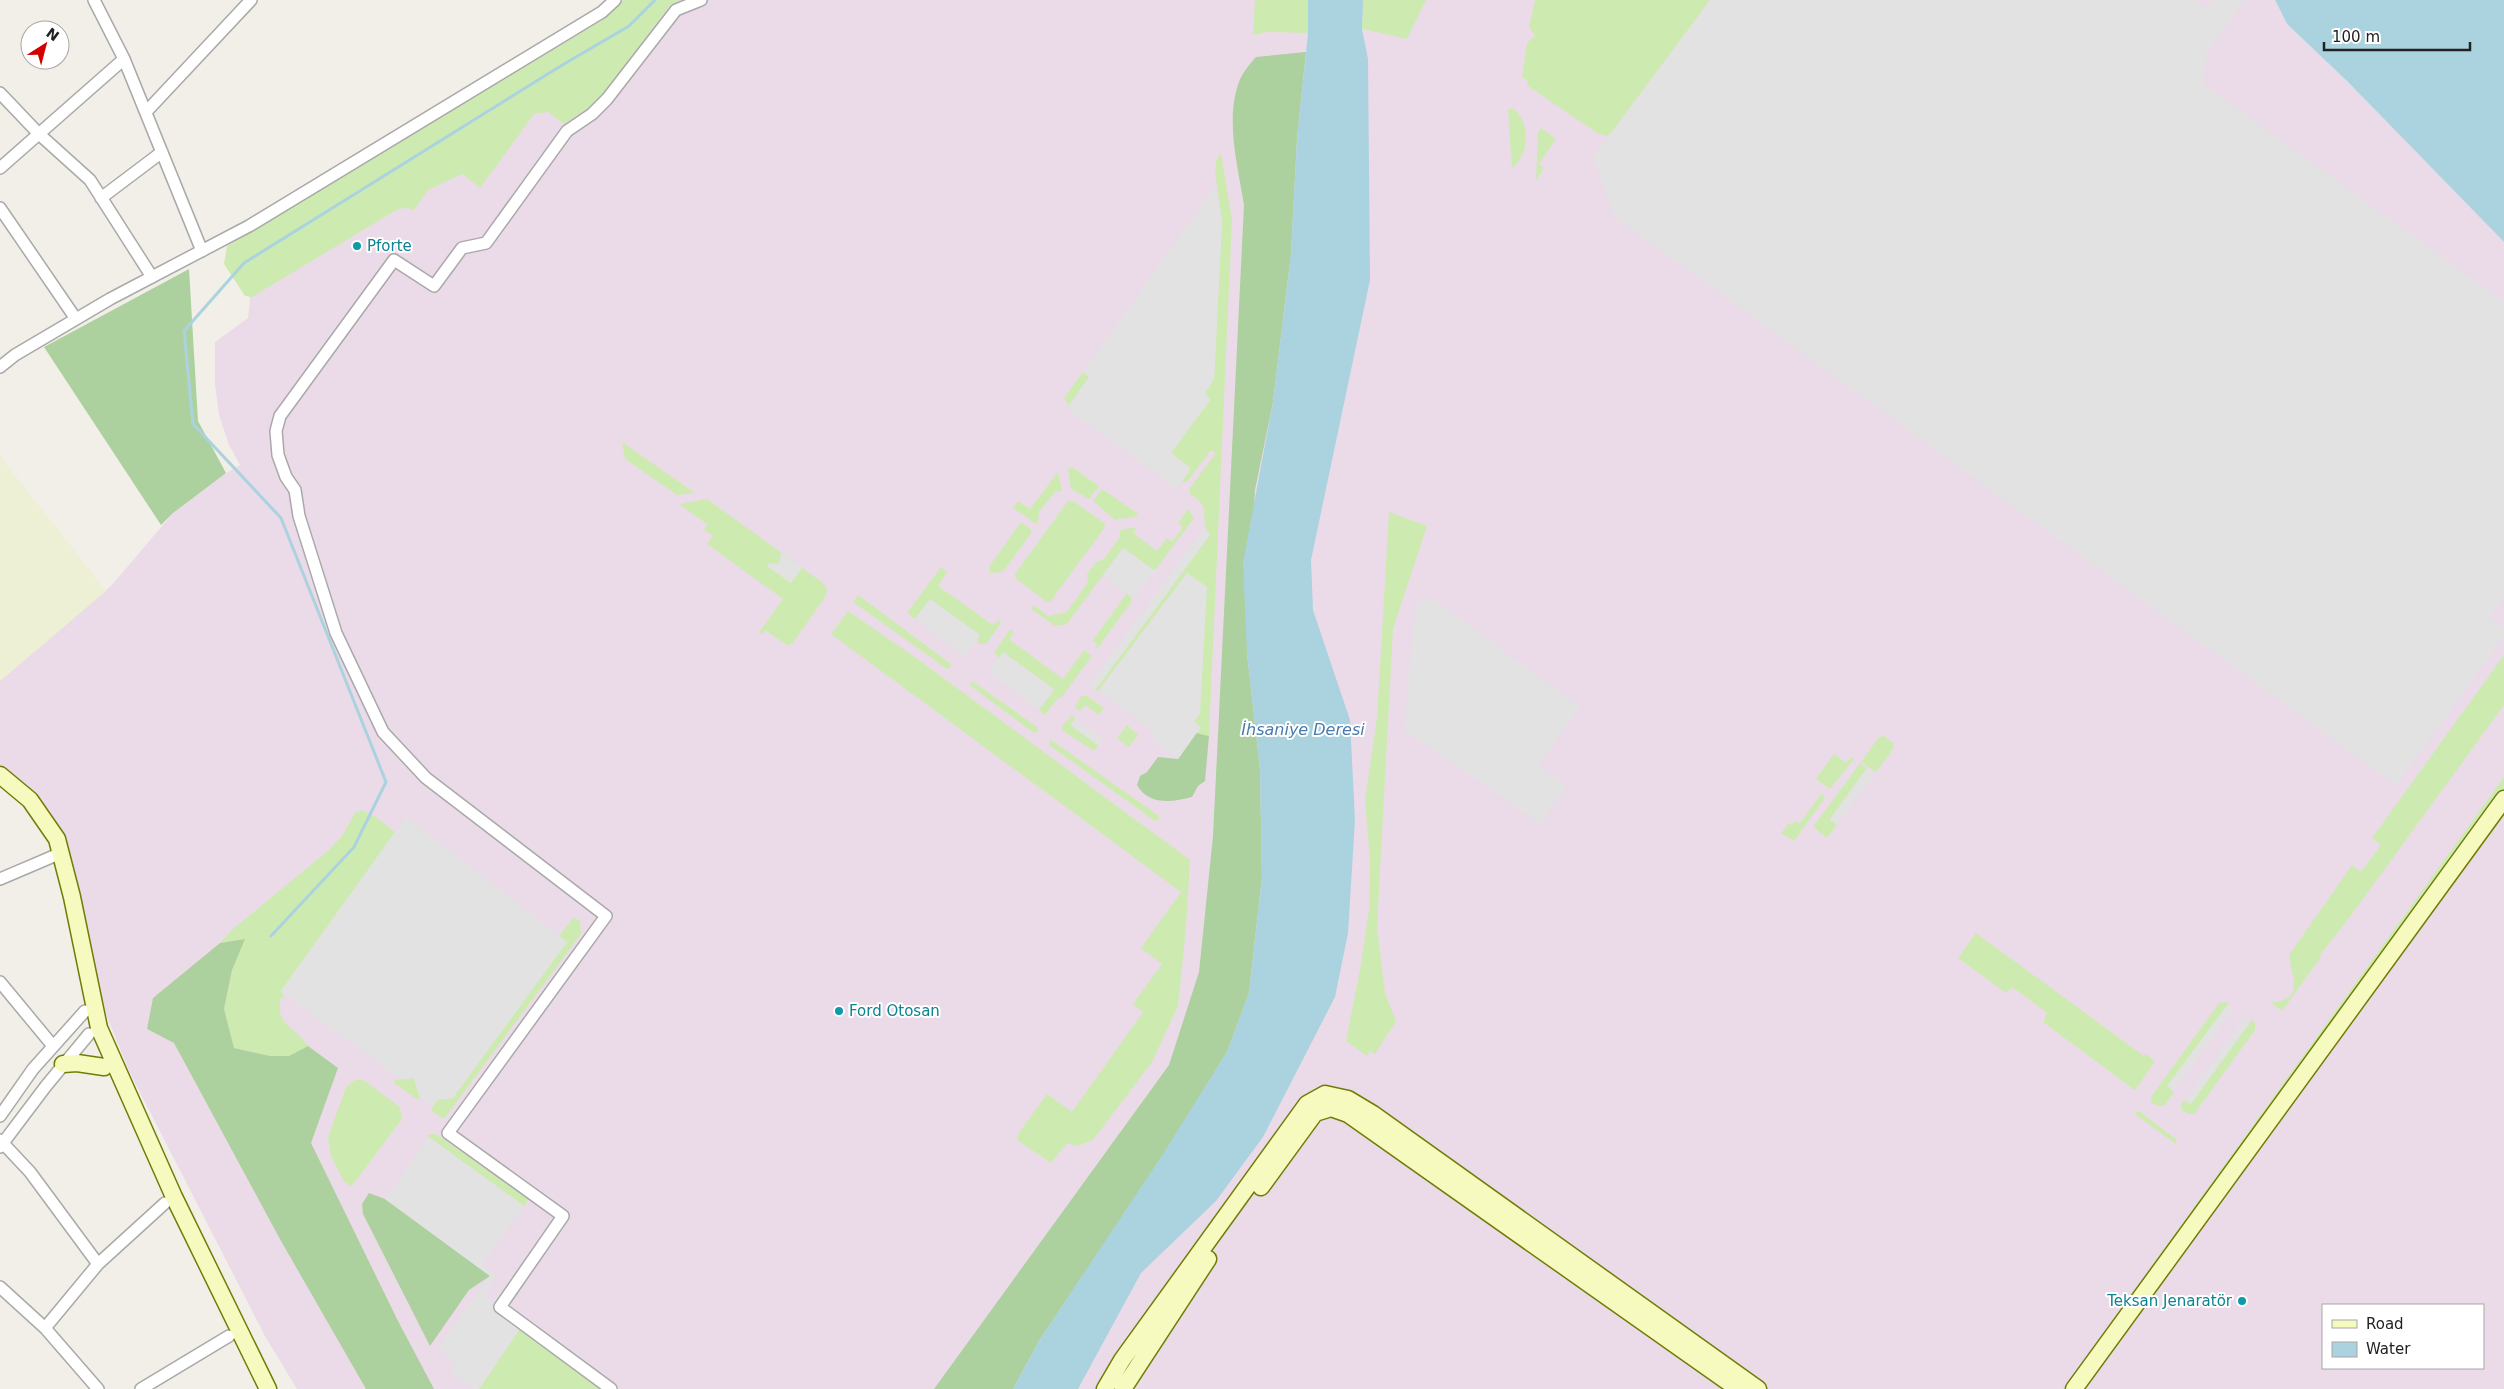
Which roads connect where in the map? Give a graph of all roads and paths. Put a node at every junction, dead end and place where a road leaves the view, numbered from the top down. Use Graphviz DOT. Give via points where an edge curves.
graph roads {
  1 [pos="94,0"];
  2 [pos="251,0"];
  3 [pos="615,0"];
  4 [pos="701,0"];
  5 [pos="124,59"];
  6 [pos="0,93"];
  7 [pos="146,112"];
  8 [pos="40,134"];
  9 [pos="162,152"];
  10 [pos="0,168"];
  11 [pos="101,198"];
  12 [pos="2,215"];
  13 [pos="202,251"];
  14 [pos="152,277"];
  15 [pos="76,319"];
  16 [pos="0,366"];
  17 [pos="0,775"];
  18 [pos="0,784"];
  19 [pos="2504,799"];
  20 [pos="54,856"];
  21 [pos="0,879"];
  22 [pos="1,987"];
  23 [pos="86,1011"];
  24 [pos="89,1034"];
  25 [pos="54,1046"];
  26 [pos="63,1064"];
  27 [pos="104,1067"];
  28 [pos="0,1116"];
  29 [pos="1,1143"];
  30 [pos="165,1203"];
  31 [pos="98,1264"];
  32 [pos="0,1287"];
  33 [pos="45,1328"];
  34 [pos="230,1336"];
  35 [pos="98,1389"];
  36 [pos="140,1389"];
  37 [pos="257,1389"];
  38 [pos="268,1389"];
  39 [pos="610,1389"];
  40 [pos="1105,1389"];
  41 [pos="1123,1389"];
  42 [pos="1738,1389"];
  43 [pos="1758,1389"];
  44 [pos="2074,1389"];
  1 -- 5 [label="street"];
  2 -- 7 [label="street"];
  3 -- 13 [label="street" via="594,17 249,226"];
  4 -- 39 [label="street" via="676,10 607,99 567,131 486,243 462,248 434,286 394,260 280,416 276,431 278,455 295,490 299,516 336,633 383,732 426,778 606,916 448,1133 563,1216 500,1307"];
  5 -- 7 [label="street"];
  5 -- 8 [label="street"];
  6 -- 8 [label="street"];
  7 -- 9 [label="street"];
  8 -- 10 [label="street"];
  8 -- 11 [label="street" via="90,180"];
  9 -- 11 [label="street"];
  9 -- 13 [label="street"];
  11 -- 14 [label="street"];
  12 -- 15 [label="street"];
  13 -- 14 [label="street"];
  14 -- 15 [label="street"];
  15 -- 16 [label="street"];
  17 -- 38 [label="main road" via="30,800 56,839 72,896 99,1028 174,1197"];
  18 -- 20 [label="main road" via="25,805"];
  19 -- 44 [label="main road"];
  20 -- 21 [label="street"];
  20 -- 23 [label="main road"];
  22 -- 25 [label="street"];
  23 -- 24 [label="main road"];
  23 -- 25 [label="street"];
  24 -- 26 [label="street"];
  24 -- 27 [label="main road"];
  25 -- 28 [label="street" via="33,1069"];
  26 -- 27 [label="main road"];
  26 -- 29 [label="street"];
  27 -- 30 [label="main road"];
  29 -- 31 [label="street" via="30,1172"];
  30 -- 31 [label="street"];
  30 -- 34 [label="main road"];
  31 -- 33 [label="street"];
  32 -- 33 [label="street"];
  33 -- 35 [label="street"];
  34 -- 36 [label="street"];
  34 -- 37 [label="main road"];
  40 -- 43 [label="main road" via="1122,1360 1307,1104 1325,1094 1348,1099 1373,1114"];
  41 -- 42 [label="main road" via="1217,1245 1315,1113 1331,1108 1348,1114"];
}
